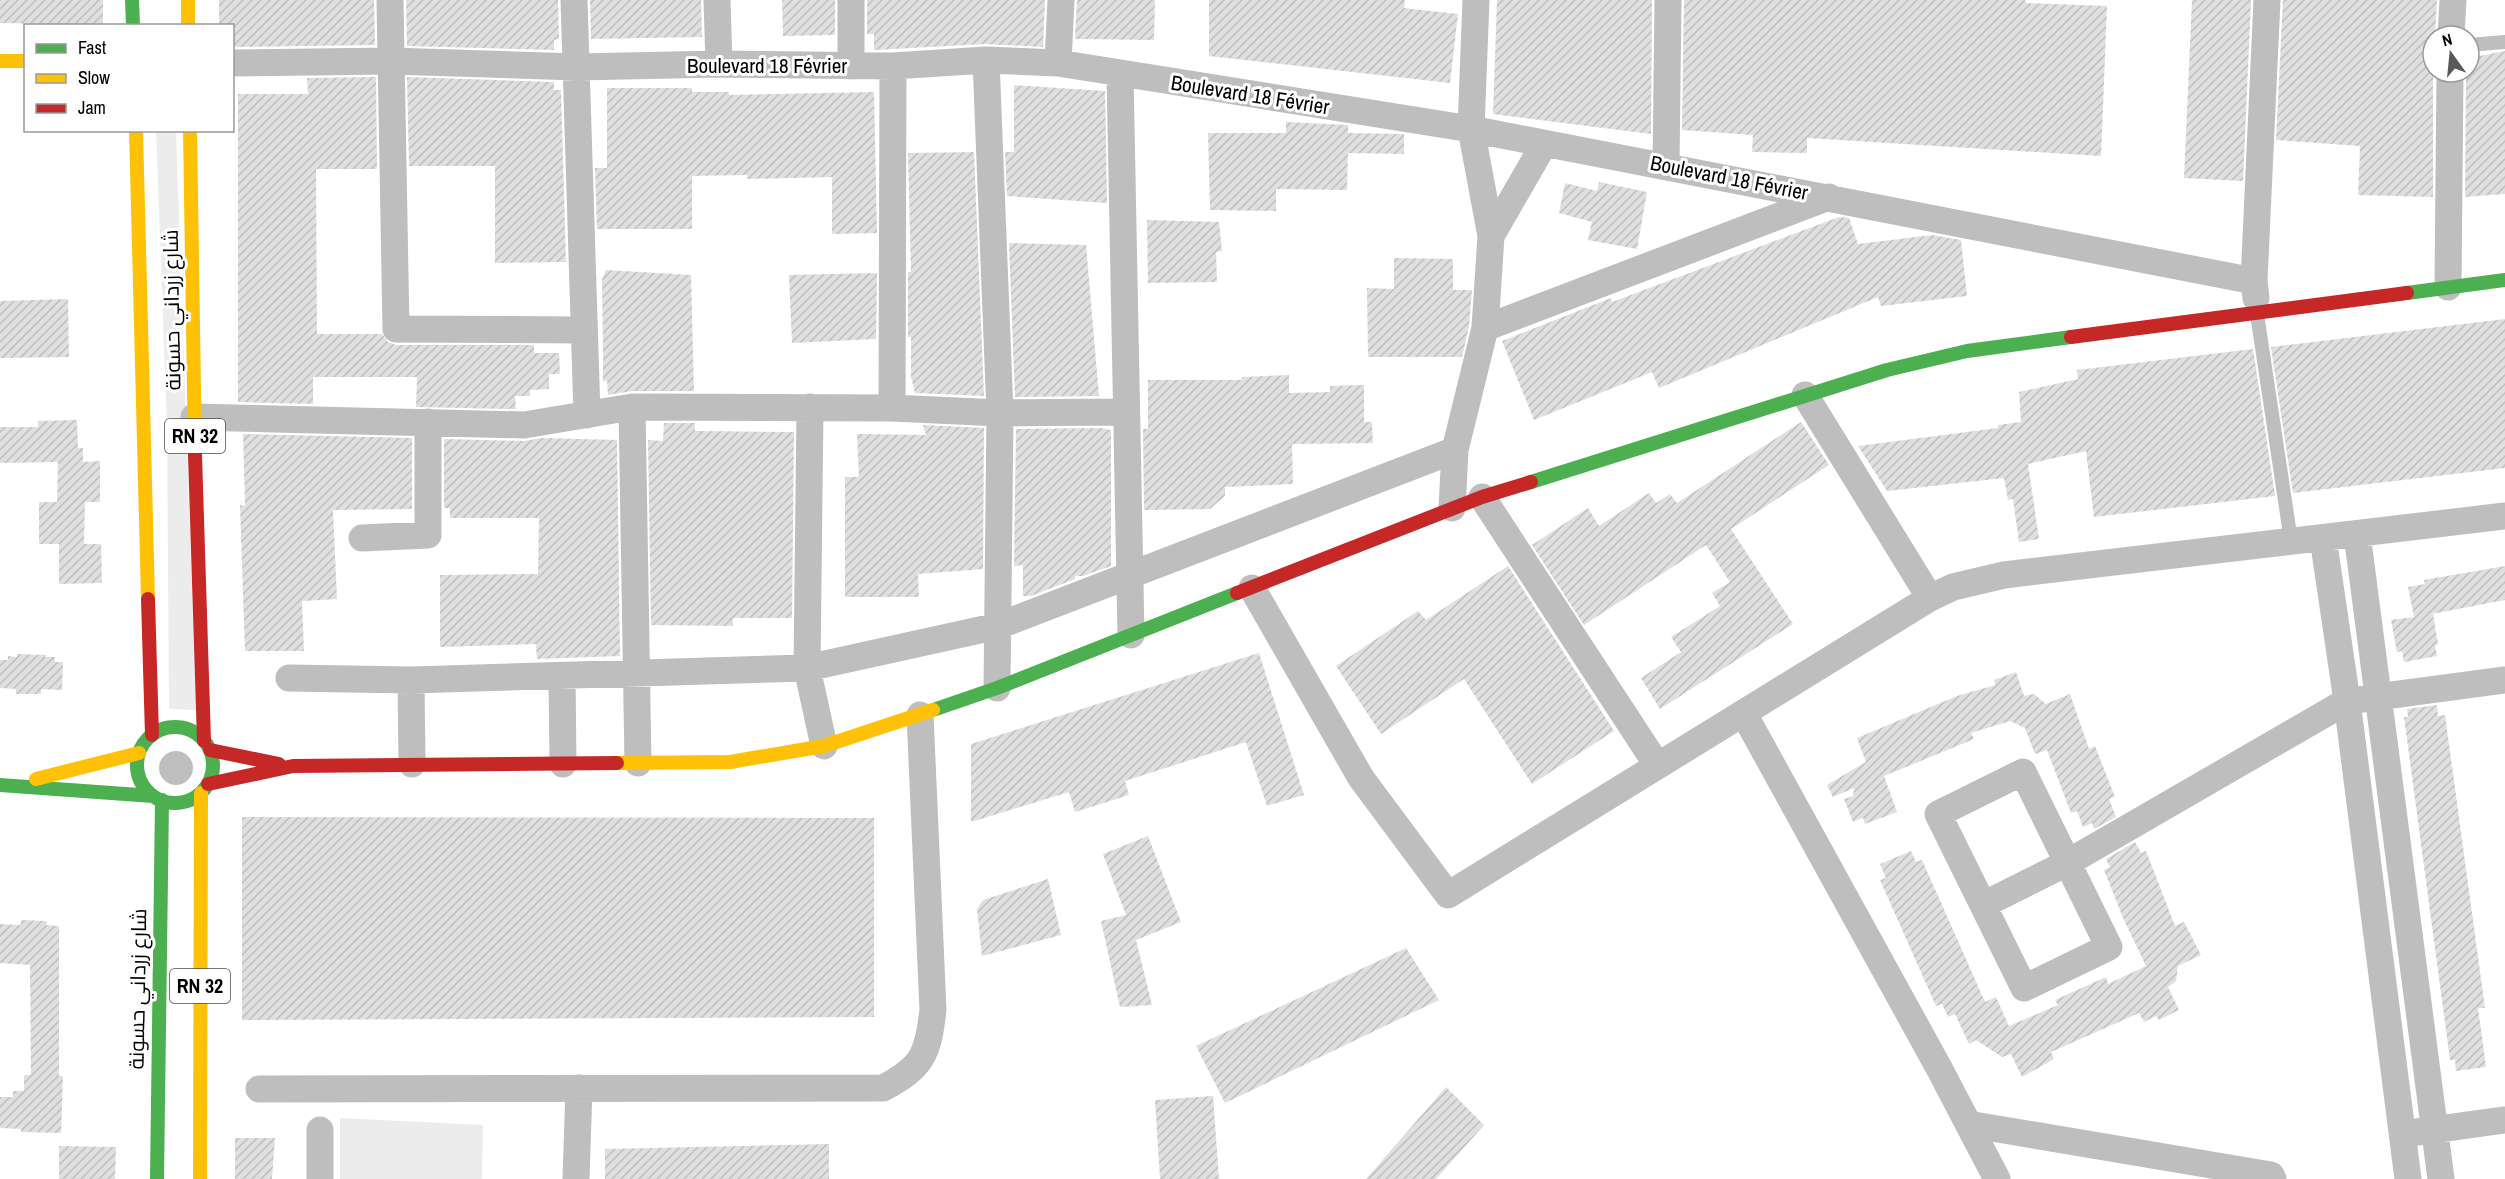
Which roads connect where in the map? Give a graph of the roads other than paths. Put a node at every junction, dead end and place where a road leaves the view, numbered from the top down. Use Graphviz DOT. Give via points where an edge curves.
graph roads {
  1 [pos="132,0"];
  2 [pos="188,0"];
  3 [pos="390,0"];
  4 [pos="574,0"];
  5 [pos="717,0"];
  6 [pos="851,0"];
  7 [pos="1061,0"];
  8 [pos="1476,0"];
  9 [pos="1668,0"];
  10 [pos="2267,0"];
  11 [pos="2453,0"];
  12 [pos="132,24"];
  13 [pos="188,24"];
  14 [pos="2452,24"];
  15 [pos="2505,42"];
  16 [pos="2481,44"];
  17 [pos="986,60"];
  18 [pos="0,61"];
  19 [pos="24,61"];
  20 [pos="391,61"];
  21 [pos="234,63"];
  22 [pos="1058,63"];
  23 [pos="718,64"];
  24 [pos="851,66"];
  25 [pos="893,66"];
  26 [pos="577,67"];
  27 [pos="1120,74"];
  28 [pos="2450,84"];
  29 [pos="1471,129"];
  30 [pos="136,132"];
  31 [pos="190,132"];
  32 [pos="1544,144"];
  33 [pos="1666,166"];
  34 [pos="1830,197"];
  35 [pos="1491,236"];
  36 [pos="2505,280"];
  37 [pos="2254,281"];
  38 [pos="2448,287"];
  39 [pos="2257,314"];
  40 [pos="1485,328"];
  41 [pos="583,330"];
  42 [pos="1805,395"];
  43 [pos="632,407"];
  44 [pos="810,407"];
  45 [pos="892,408"];
  46 [pos="1126,411"];
  47 [pos="1000,413"];
  48 [pos="587,415"];
  49 [pos="194,417"];
  50 [pos="428,422"];
  51 [pos="1455,450"];
  52 [pos="1482,497"];
  53 [pos="1452,508"];
  54 [pos="2505,516"];
  55 [pos="2357,534"];
  56 [pos="362,538"];
  57 [pos="2323,538"];
  58 [pos="2291,542"];
  59 [pos="1129,577"];
  60 [pos="1252,588"];
  61 [pos="1930,598"];
  62 [pos="998,626"];
  63 [pos="1131,635"];
  64 [pos="807,668"];
  65 [pos="638,674"];
  66 [pos="562,676"];
  67 [pos="289,678"];
  68 [pos="411,680"];
  69 [pos="2505,681"];
  70 [pos="997,688"];
  71 [pos="2379,696"];
  72 [pos="2348,701"];
  73 [pos="1744,714"];
  74 [pos="920,715"];
  75 [pos="152,735"];
  76 [pos="207,745"];
  77 [pos="825,746"];
  78 [pos="139,753"];
  79 [pos="638,763"];
  80 [pos="412,764"];
  81 [pos="563,764"];
  82 [pos="1656,765"];
  83 [pos="293,766"];
  84 [pos="2,785"];
  85 [pos="205,788"];
  86 [pos="157,798"];
  87 [pos="2067,863"];
  88 [pos="1983,905"];
  89 [pos="579,1088"];
  90 [pos="259,1089"];
  91 [pos="2505,1120"];
  92 [pos="1968,1124"];
  93 [pos="320,1130"];
  94 [pos="2434,1130"];
  95 [pos="2403,1134"];
  96 [pos="157,1179"];
  97 [pos="200,1179"];
  98 [pos="320,1179"];
  99 [pos="576,1179"];
  100 [pos="1997,1179"];
  101 [pos="2273,1179"];
  102 [pos="2408,1179"];
  103 [pos="2441,1179"];
  1 -- 12 [label="main road"];
  2 -- 13 [label="main road"];
  3 -- 20 [label="street"];
  4 -- 26 [label="street"];
  5 -- 23 [label="street"];
  6 -- 24 [label="street"];
  7 -- 22 [label="street"];
  8 -- 29 [label="street"];
  9 -- 33 [label="street"];
  10 -- 37 [label="street"];
  11 -- 14 [label="street"];
  15 -- 16 [label="lane"];
  17 -- 22 [label="street, Boulevard 18 Février"];
  17 -- 25 [label="street, Boulevard 18 Février"];
  17 -- 47 [label="street"];
  18 -- 19 [label="main road"];
  20 -- 21 [label="street, Boulevard 18 Février"];
  20 -- 26 [label="street, Boulevard 18 Février"];
  20 -- 41 [label="street" via="396,329"];
  22 -- 27 [label="street, Boulevard 18 Février"];
  23 -- 24 [label="street, Boulevard 18 Février"];
  23 -- 26 [label="street, Boulevard 18 Février"];
  24 -- 25 [label="street, Boulevard 18 Février"];
  25 -- 45 [label="street"];
  26 -- 41 [label="street"];
  27 -- 29 [label="street, Boulevard 18 Février"];
  27 -- 46 [label="street"];
  28 -- 38 [label="street"];
  29 -- 32 [label="street, Boulevard 18 Février"];
  29 -- 35 [label="street"];
  30 -- 75 [label="main road, شارع زرداني حسونة / RN 32"];
  31 -- 49 [label="main road, شارع زرداني حسونة / RN 32"];
  32 -- 33 [label="street, Boulevard 18 Février"];
  32 -- 35 [label="street"];
  33 -- 34 [label="street, Boulevard 18 Février"];
  34 -- 37 [label="street, Boulevard 18 Février"];
  34 -- 40 [label="street"];
  35 -- 40 [label="street"];
  36 -- 38 [label="main road"];
  37 -- 39 [label="street"];
  38 -- 39 [label="main road"];
  39 -- 42 [label="main road" via="1967,351"];
  39 -- 58 [label="lane"];
  40 -- 51 [label="street"];
  41 -- 48 [label="street"];
  42 -- 52 [label="main road"];
  42 -- 61 [label="street"];
  43 -- 44 [label="street"];
  43 -- 48 [label="street"];
  43 -- 65 [label="street"];
  44 -- 45 [label="street"];
  44 -- 64 [label="street"];
  45 -- 47 [label="street"];
  46 -- 47 [label="street"];
  46 -- 59 [label="street"];
  47 -- 62 [label="street"];
  48 -- 50 [label="street" via="524,425"];
  49 -- 50 [label="street"];
  49 -- 76 [label="main road, شارع زرداني حسونة / RN 32"];
  50 -- 56 [label="street" via="429,535"];
  51 -- 53 [label="street"];
  51 -- 59 [label="street"];
  52 -- 53 [label="main road"];
  52 -- 82 [label="street"];
  53 -- 60 [label="main road"];
  54 -- 55 [label="street"];
  55 -- 57 [label="street"];
  55 -- 71 [label="street"];
  57 -- 58 [label="street"];
  57 -- 72 [label="street"];
  58 -- 61 [label="street" via="2004,575 1970,582"];
  59 -- 62 [label="street"];
  59 -- 63 [label="street"];
  60 -- 63 [label="main road"];
  60 -- 82 [label="street" via="1361,778 1448,895"];
  61 -- 73 [label="street"];
  62 -- 64 [label="street"];
  62 -- 70 [label="street"];
  63 -- 70 [label="main road"];
  64 -- 65 [label="street"];
  64 -- 77 [label="street"];
  65 -- 66 [label="street"];
  65 -- 79 [label="street"];
  66 -- 68 [label="street"];
  66 -- 81 [label="street"];
  67 -- 68 [label="street"];
  68 -- 80 [label="street"];
  69 -- 71 [label="street"];
  70 -- 74 [label="main road"];
  71 -- 72 [label="street"];
  71 -- 94 [label="street"];
  72 -- 87 [label="street"];
  72 -- 95 [label="street"];
  73 -- 82 [label="street"];
  73 -- 92 [label="street"];
  74 -- 77 [label="main road"];
  74 -- 89 [label="street" via="933,1010 925,1053 909,1074 883,1088"];
  75 -- 76 [label="main road" via="179,727 189,729"];
  75 -- 78 [label="main road"];
  76 -- 83 [label="main road"];
  76 -- 85 [label="main road" via="212,773"];
  77 -- 79 [label="main road" via="730,762"];
  78 -- 84 [label="main road"];
  78 -- 86 [label="main road" via="139,776"];
  79 -- 81 [label="main road"];
  80 -- 81 [label="main road"];
  80 -- 83 [label="main road"];
  83 -- 85 [label="main road"];
  84 -- 86 [label="main road"];
  85 -- 86 [label="main road" via="182,802"];
  85 -- 97 [label="main road, RN 32"];
  86 -- 96 [label="main road, شارع زرداني حسونة / RN 32"];
  87 -- 88 [label="street"];
  87 -- 88 [label="street" via="2109,947 2024,988"];
  87 -- 88 [label="street" via="2023,772 1938,814"];
  89 -- 90 [label="street"];
  89 -- 99 [label="street"];
  91 -- 94 [label="street"];
  92 -- 100 [label="street"];
  92 -- 101 [label="street" via="2271,1175"];
  93 -- 98 [label="street"];
  94 -- 95 [label="street"];
  94 -- 103 [label="street"];
  95 -- 102 [label="street"];
}
